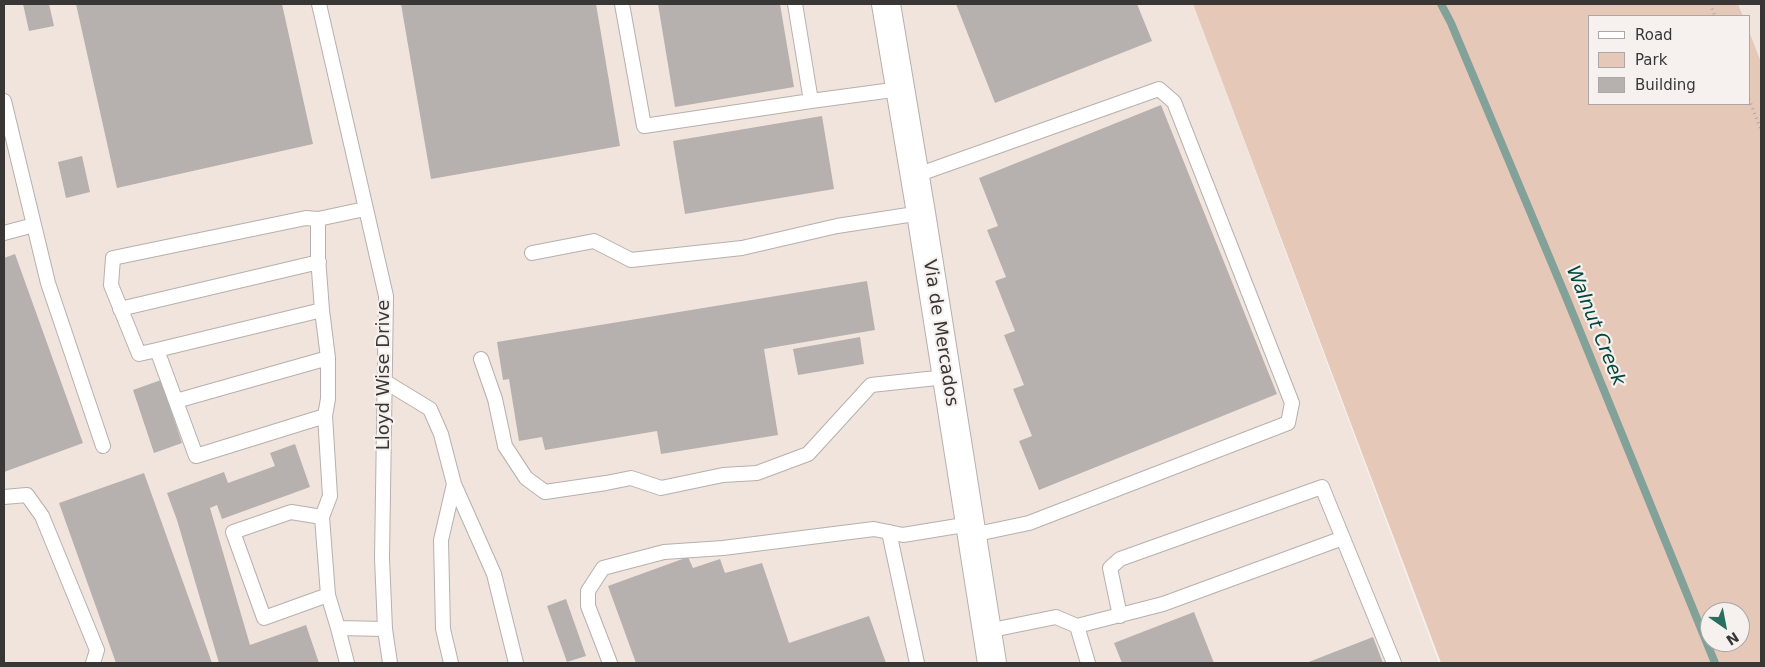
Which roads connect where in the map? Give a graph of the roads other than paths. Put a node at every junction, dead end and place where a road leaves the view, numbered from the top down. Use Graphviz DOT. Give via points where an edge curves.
graph roads {
  1 [pos="319,4"];
  2 [pos="622,4"];
  3 [pos="796,4"];
  4 [pos="886,4"];
  5 [pos="900,89"];
  6 [pos="4,101"];
  7 [pos="811,101"];
  8 [pos="914,176"];
  9 [pos="365,209"];
  10 [pos="921,213"];
  11 [pos="318,219"];
  12 [pos="34,225"];
  13 [pos="4,233"];
  14 [pos="532,253"];
  15 [pos="319,262"];
  16 [pos="120,309"];
  17 [pos="322,310"];
  18 [pos="157,350"];
  19 [pos="328,358"];
  20 [pos="481,359"];
  21 [pos="946,377"];
  22 [pos="384,381"];
  23 [pos="176,401"];
  24 [pos="325,416"];
  25 [pos="103,446"];
  26 [pos="454,484"];
  27 [pos="4,498"];
  28 [pos="322,517"];
  29 [pos="971,529"];
  30 [pos="889,532"];
  31 [pos="1343,538"];
  32 [pos="328,595"];
  33 [pos="1120,616"];
  34 [pos="1077,626"];
  35 [pos="338,628"];
  36 [pos="385,629"];
  37 [pos="987,632"];
  38 [pos="93,663"];
  39 [pos="347,663"];
  40 [pos="390,663"];
  41 [pos="451,663"];
  42 [pos="516,663"];
  43 [pos="610,663"];
  44 [pos="916,663"];
  45 [pos="992,663"];
  46 [pos="1088,663"];
  47 [pos="1394,663"];
  1 -- 9 [label="lane, Lloyd Wise Drive"];
  2 -- 7 [label="lane" via="644,126"];
  3 -- 7 [label="lane"];
  4 -- 5 [label="street, Via de Mercados"];
  5 -- 7 [label="lane"];
  5 -- 8 [label="street, Via de Mercados"];
  6 -- 12 [label="lane"];
  8 -- 10 [label="street, Via de Mercados"];
  8 -- 29 [label="lane" via="1158,89 1174,102 1292,403 1288,423 1029,523"];
  9 -- 11 [label="lane"];
  9 -- 22 [label="lane, Lloyd Wise Drive" via="386,296"];
  10 -- 14 [label="lane" via="837,226 742,248 631,260 594,241"];
  10 -- 21 [label="street, Via de Mercados"];
  11 -- 15 [label="lane"];
  11 -- 16 [label="lane" via="306,218 112,258 111,285"];
  12 -- 13 [label="lane"];
  12 -- 25 [label="lane" via="48,283"];
  15 -- 16 [label="lane"];
  15 -- 17 [label="lane"];
  16 -- 18 [label="lane" via="139,354"];
  17 -- 18 [label="lane"];
  17 -- 19 [label="lane"];
  18 -- 23 [label="lane"];
  19 -- 23 [label="lane"];
  19 -- 24 [label="lane"];
  20 -- 21 [label="lane" via="505,446 526,478 545,492 632,478 661,488 723,475 757,473 808,454 871,385"];
  21 -- 29 [label="street, Via de Mercados"];
  22 -- 26 [label="lane" via="430,409 441,434"];
  22 -- 36 [label="lane, Lloyd Wise Drive" via="382,558"];
  23 -- 24 [label="lane" via="196,456"];
  24 -- 28 [label="lane" via="330,496"];
  26 -- 41 [label="lane" via="441,540 443,629"];
  26 -- 42 [label="lane" via="494,574"];
  27 -- 38 [label="lane" via="27,495 42,516 97,650"];
  28 -- 32 [label="lane"];
  28 -- 32 [label="lane" via="291,512 232,532 264,618"];
  29 -- 30 [label="lane" via="903,535"];
  29 -- 37 [label="street, Via de Mercados"];
  30 -- 43 [label="lane" via="874,529 664,552 603,568 588,591 588,606"];
  30 -- 44 [label="lane"];
  31 -- 33 [label="lane" via="1163,604"];
  31 -- 33 [label="lane" via="1322,487 1120,559 1110,568"];
  31 -- 47 [label="lane"];
  32 -- 35 [label="lane"];
  33 -- 34 [label="lane"];
  34 -- 37 [label="lane" via="1056,617"];
  34 -- 46 [label="lane"];
  35 -- 36 [label="lane"];
  35 -- 39 [label="lane"];
  36 -- 40 [label="lane, Lloyd Wise Drive"];
  37 -- 45 [label="street, Via de Mercados"];
}
